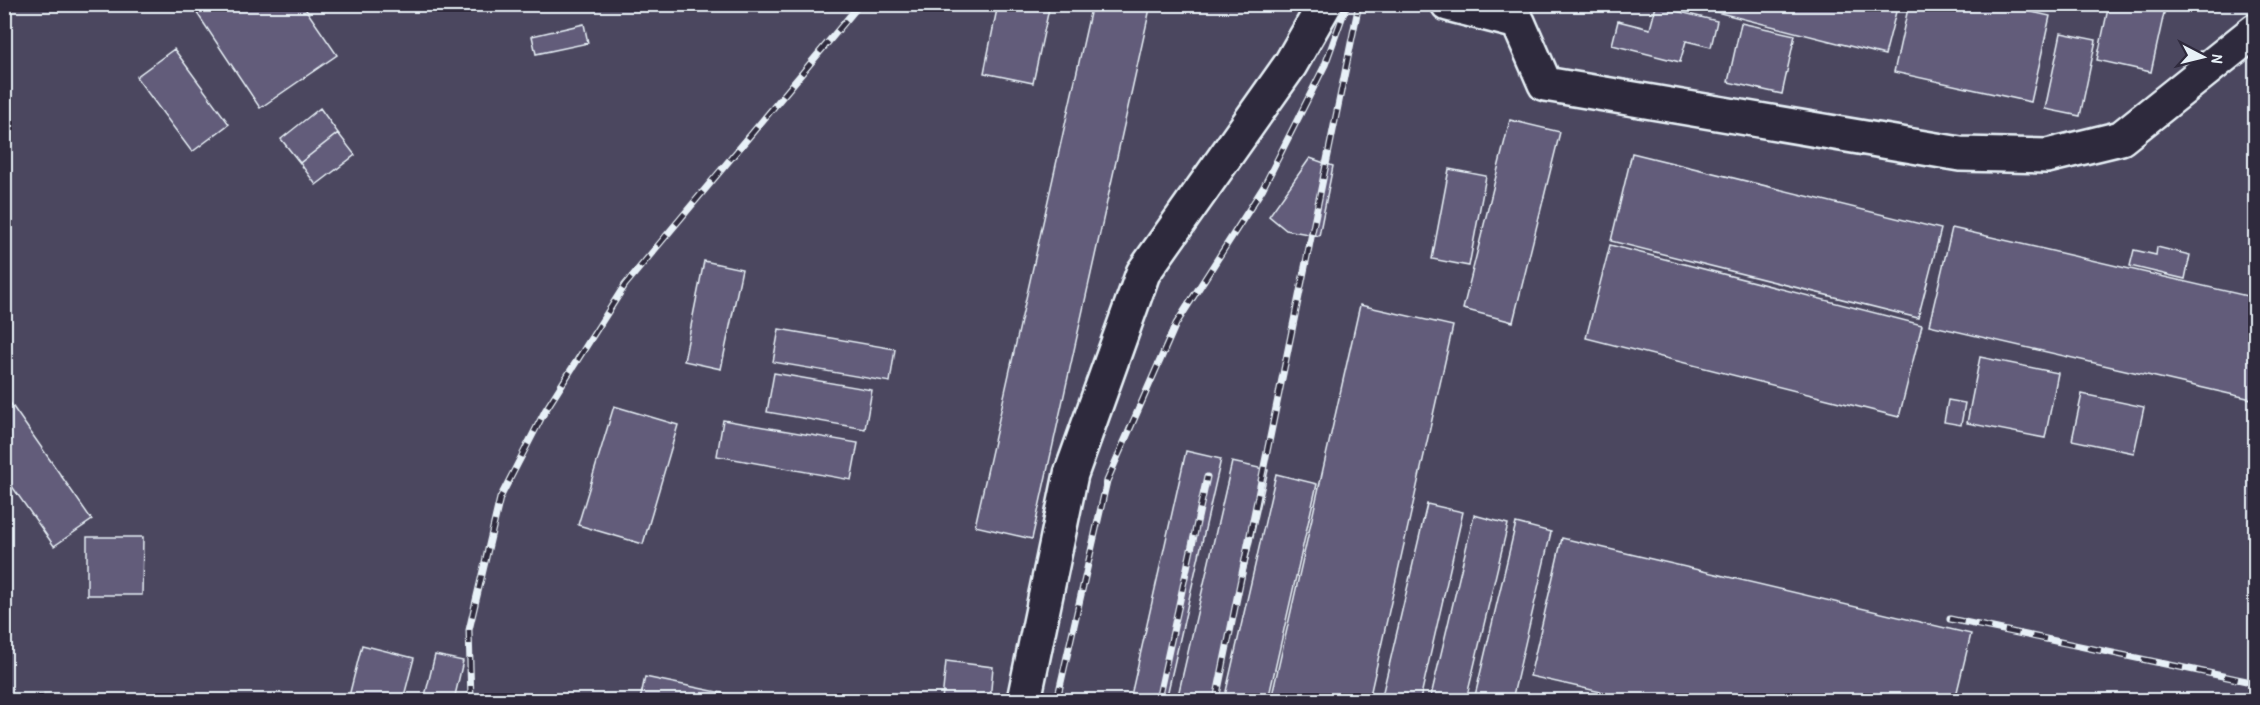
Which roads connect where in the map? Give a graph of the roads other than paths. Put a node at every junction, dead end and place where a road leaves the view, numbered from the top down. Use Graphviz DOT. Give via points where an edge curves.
graph roads {
  1 [pos="1325,4"];
  2 [pos="1448,4"];
  3 [pos="2256,30"];
  4 [pos="1024,700"];
  1 -- 4 [label="lane" via="1290,65 1143,273 1071,474"];
  2 -- 3 [label="lane" via="1518,22 1545,84 1960,154 2047,156 2121,138"];
}
